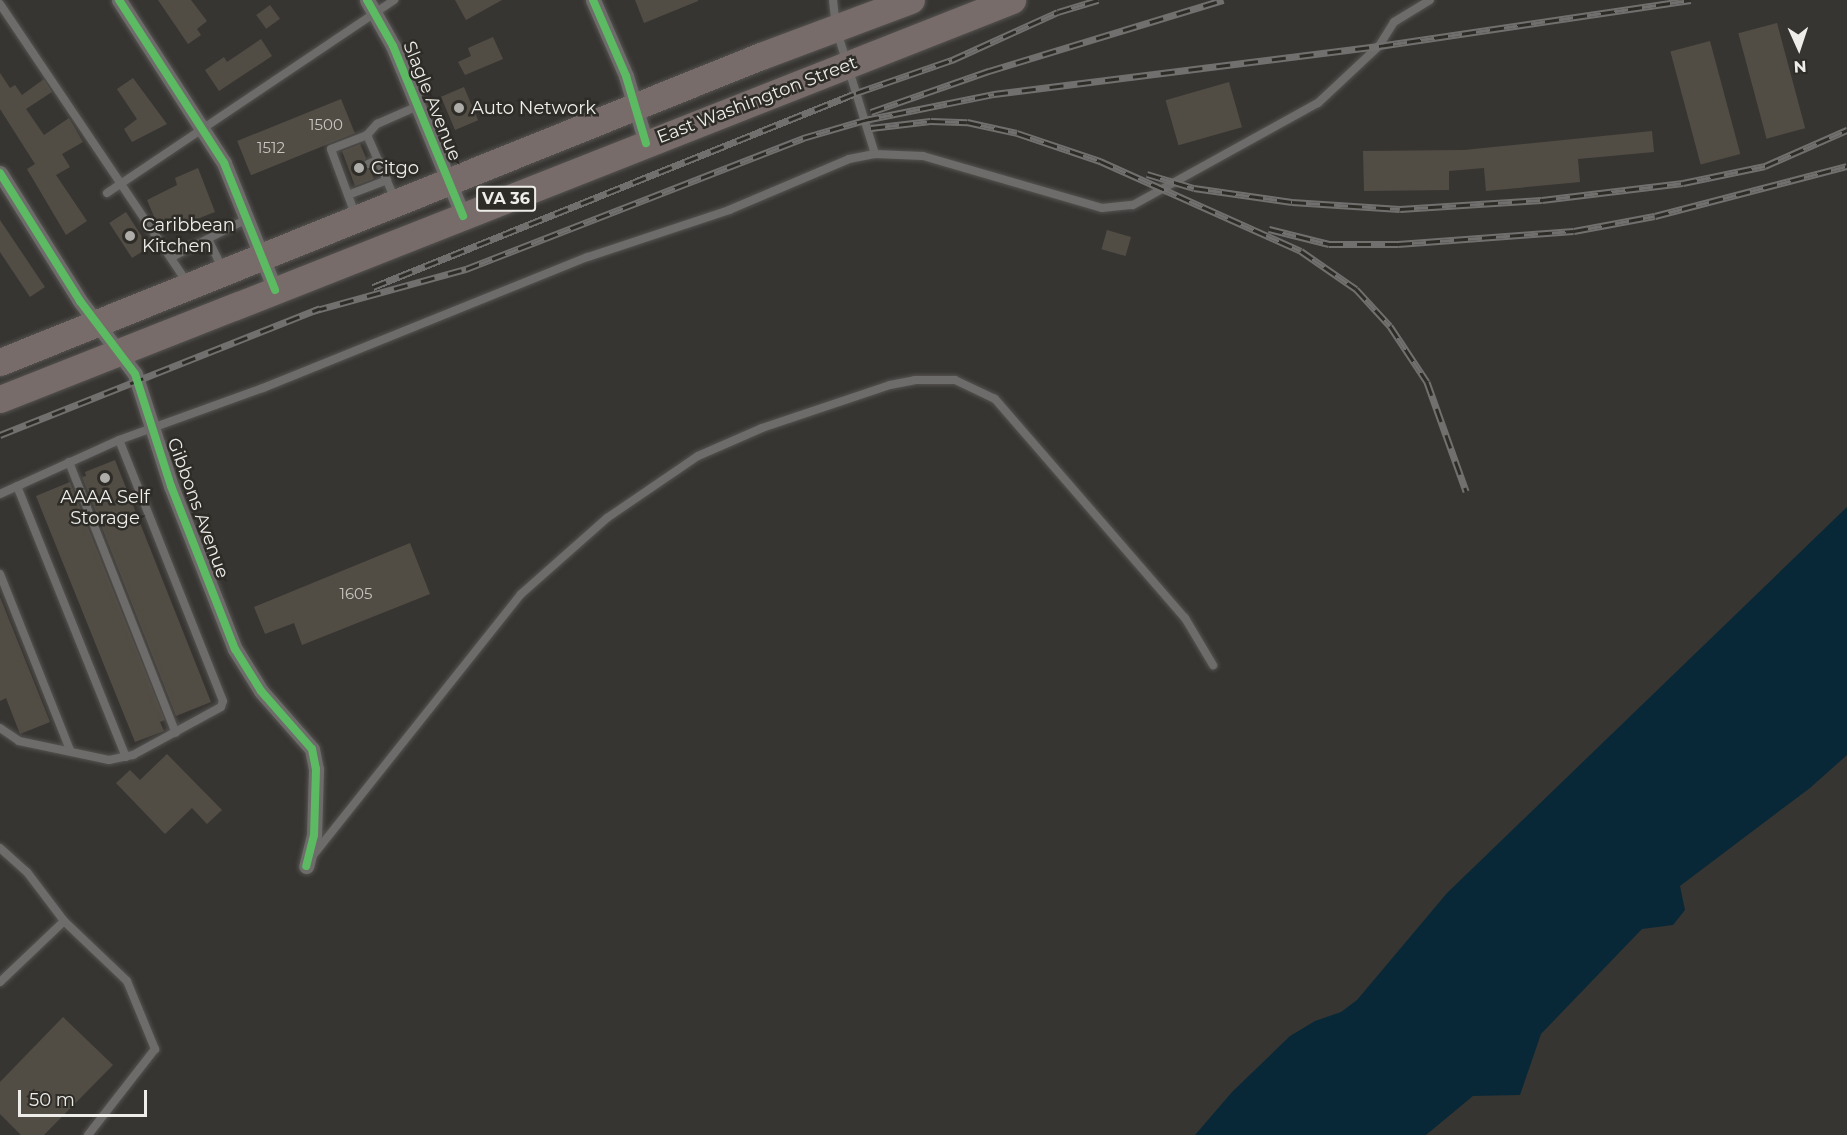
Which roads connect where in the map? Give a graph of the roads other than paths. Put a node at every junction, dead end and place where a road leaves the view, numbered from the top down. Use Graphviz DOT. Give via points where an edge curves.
graph roads {
  1 [pos="118,0"];
  2 [pos="394,0"];
  3 [pos="593,0"];
  4 [pos="833,0"];
  5 [pos="911,0"];
  6 [pos="1012,0"];
  7 [pos="1430,0"];
  8 [pos="0,4"];
  9 [pos="372,6"];
  10 [pos="836,28"];
  11 [pos="848,66"];
  12 [pos="418,106"];
  13 [pos="636,106"];
  14 [pos="205,130"];
  15 [pos="367,135"];
  16 [pos="646,143"];
  17 [pos="875,154"];
  18 [pos="378,160"];
  19 [pos="368,164"];
  20 [pos="350,171"];
  21 [pos="0,173"];
  22 [pos="341,175"];
  23 [pos="449,182"];
  24 [pos="123,183"];
  25 [pos="392,191"];
  26 [pos="107,193"];
  27 [pos="352,207"];
  28 [pos="463,216"];
  29 [pos="248,218"];
  30 [pos="208,239"];
  31 [pos="263,256"];
  32 [pos="172,257"];
  33 [pos="224,272"];
  34 [pos="190,286"];
  35 [pos="275,290"];
  36 [pos="97,323"];
  37 [pos="119,351"];
  38 [pos="0,362"];
  39 [pos="0,399"];
  40 [pos="154,427"];
  41 [pos="119,440"];
  42 [pos="69,462"];
  43 [pos="17,486"];
  44 [pos="0,494"];
  45 [pos="0,574"];
  46 [pos="1213,665"];
  47 [pos="0,728"];
  48 [pos="176,733"];
  49 [pos="70,750"];
  50 [pos="126,757"];
  51 [pos="0,848"];
  52 [pos="306,866"];
  53 [pos="64,921"];
  54 [pos="0,982"];
  55 [pos="88,1135"];
  1 -- 14 [label="street"];
  2 -- 9 [label="lane"];
  3 -- 13 [label="street"];
  4 -- 10 [label="lane"];
  5 -- 10 [label="highway, VA 36"];
  6 -- 11 [label="highway, East Washington Street / VA 36"];
  7 -- 17 [label="lane" via="1394,22 1378,46 1318,103 1133,205 1102,208 955,162"];
  8 -- 24 [label="lane"];
  9 -- 12 [label="street, Slagle Avenue"];
  9 -- 14 [label="lane"];
  10 -- 11 [label="lane"];
  10 -- 13 [label="highway, VA 36"];
  11 -- 16 [label="highway, East Washington Street / VA 36"];
  11 -- 17 [label="lane"];
  12 -- 15 [label="lane" via="376,124"];
  12 -- 23 [label="street, Slagle Avenue"];
  13 -- 16 [label="street"];
  13 -- 23 [label="highway, VA 36"];
  14 -- 24 [label="lane"];
  14 -- 29 [label="street"];
  15 -- 18 [label="lane"];
  15 -- 22 [label="lane" via="331,149"];
  16 -- 28 [label="highway, East Washington Street / VA 36"];
  17 -- 40 [label="lane" via="821,169 729,210 588,257 263,388"];
  18 -- 19 [label="lane"];
  18 -- 25 [label="lane"];
  20 -- 22 [label="lane"];
  21 -- 36 [label="street, Gibbons Avenue"];
  22 -- 27 [label="lane"];
  23 -- 25 [label="highway, VA 36"];
  23 -- 28 [label="street, Slagle Avenue"];
  24 -- 26 [label="lane"];
  24 -- 32 [label="lane"];
  25 -- 27 [label="highway, VA 36"];
  27 -- 31 [label="highway, VA 36"];
  28 -- 35 [label="highway, East Washington Street / VA 36"];
  29 -- 30 [label="lane"];
  29 -- 31 [label="street"];
  30 -- 32 [label="lane"];
  30 -- 33 [label="lane"];
  31 -- 33 [label="highway, VA 36"];
  31 -- 35 [label="street"];
  32 -- 34 [label="lane"];
  33 -- 34 [label="highway, VA 36"];
  34 -- 36 [label="highway, VA 36"];
  35 -- 37 [label="highway, East Washington Street / VA 36"];
  36 -- 37 [label="street, Gibbons Avenue"];
  36 -- 38 [label="highway, VA 36"];
  37 -- 39 [label="highway, East Washington Street / VA 36"];
  37 -- 40 [label="street, Gibbons Avenue" via="135,374"];
  40 -- 41 [label="lane"];
  40 -- 52 [label="street, Gibbons Avenue" via="171,486 235,649 256,685 312,749 316,769 314,835"];
  41 -- 42 [label="lane"];
  41 -- 48 [label="lane" via="223,701 221,707"];
  42 -- 43 [label="lane"];
  42 -- 48 [label="lane"];
  43 -- 44 [label="lane"];
  43 -- 50 [label="lane"];
  45 -- 49 [label="lane"];
  46 -- 52 [label="lane" via="1185,618 995,399 955,380 915,380 891,385 762,428 698,456 589,532 521,594"];
  47 -- 49 [label="lane" via="19,741"];
  48 -- 50 [label="lane"];
  49 -- 50 [label="lane" via="91,758"];
  51 -- 53 [label="lane" via="27,872"];
  53 -- 54 [label="lane"];
  53 -- 55 [label="lane" via="127,981 155,1049"];
}
